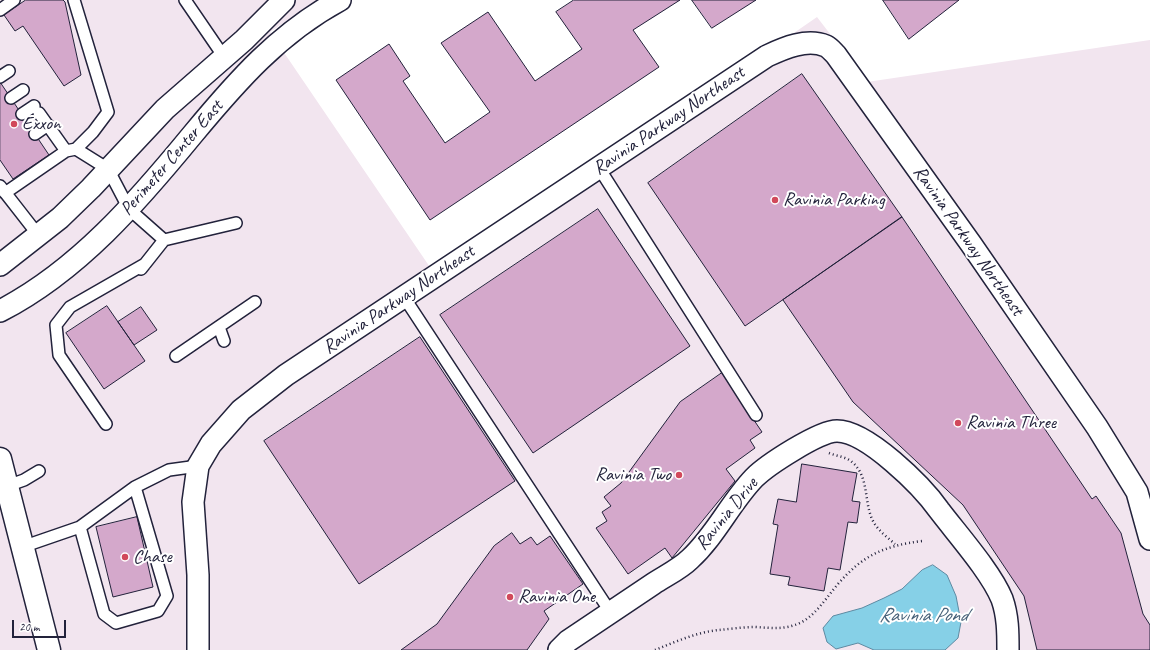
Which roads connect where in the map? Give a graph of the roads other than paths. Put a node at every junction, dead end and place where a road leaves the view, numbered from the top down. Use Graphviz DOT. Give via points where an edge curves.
graph roads {
  1 [pos="14,0"];
  2 [pos="74,0"];
  3 [pos="184,0"];
  4 [pos="284,0"];
  5 [pos="340,0"];
  6 [pos="0,10"];
  7 [pos="269,50"];
  8 [pos="224,57"];
  9 [pos="23,90"];
  10 [pos="11,98"];
  11 [pos="215,107"];
  12 [pos="22,114"];
  13 [pos="48,125"];
  14 [pos="35,134"];
  15 [pos="71,150"];
  16 [pos="599,168"];
  17 [pos="108,169"];
  18 [pos="2,190"];
  19 [pos="129,209"];
  20 [pos="236,223"];
  21 [pos="39,236"];
  22 [pos="164,240"];
  23 [pos="145,264"];
  24 [pos="0,265"];
  25 [pos="135,277"];
  26 [pos="404,297"];
  27 [pos="255,302"];
  28 [pos="0,311"];
  29 [pos="219,327"];
  30 [pos="224,341"];
  31 [pos="176,356"];
  32 [pos="756,415"];
  33 [pos="106,424"];
  34 [pos="0,459"];
  35 [pos="198,466"];
  36 [pos="38,471"];
  37 [pos="7,486"];
  38 [pos="135,487"];
  39 [pos="80,527"];
  40 [pos="1150,540"];
  41 [pos="22,546"];
  42 [pos="611,613"];
  43 [pos="49,650"];
  44 [pos="198,650"];
  45 [pos="559,650"];
  46 [pos="1008,650"];
  1 -- 6 [label="lane"];
  2 -- 15 [label="lane" via="108,112 93,132"];
  3 -- 8 [label="lane"];
  4 -- 8 [label="street, Perimeter Center East"];
  5 -- 7 [label="street, Perimeter Center East" via="308,20"];
  7 -- 8 [label="street" via="237,60"];
  7 -- 11 [label="street, Perimeter Center East"];
  8 -- 11 [label="street" via="227,63 228,82"];
  8 -- 17 [label="street, Perimeter Center East" via="165,109"];
  9 -- 10 [label="lane"];
  11 -- 19 [label="street, Perimeter Center East"];
  12 -- 13 [label="lane" via="36,109"];
  13 -- 14 [label="lane"];
  13 -- 15 [label="lane"];
  15 -- 17 [label="lane"];
  15 -- 18 [label="lane"];
  16 -- 26 [label="street, Ravinia Parkway Northeast"];
  16 -- 32 [label="lane"];
  16 -- 40 [label="street, Ravinia Parkway Northeast" via="767,56 790,45 826,46 836,55 971,244 1097,427 1137,492"];
  17 -- 19 [label="lane"];
  17 -- 21 [label="street, Perimeter Center East"];
  18 -- 21 [label="lane"];
  19 -- 22 [label="lane"];
  19 -- 28 [label="street, Perimeter Center East" via="51,279 23,299"];
  20 -- 22 [label="lane"];
  21 -- 24 [label="street, Perimeter Center East"];
  22 -- 23 [label="lane"];
  23 -- 25 [label="lane"];
  23 -- 33 [label="lane" via="70,307 56,326 59,355"];
  26 -- 35 [label="street, Ravinia Parkway Northeast" via="286,375 241,410 211,444"];
  26 -- 42 [label="lane"];
  27 -- 29 [label="lane"];
  29 -- 30 [label="lane"];
  29 -- 31 [label="lane"];
  34 -- 37 [label="main road"];
  35 -- 38 [label="lane" via="169,470"];
  35 -- 44 [label="street, Ravinia Parkway Northeast" via="192,502 198,575"];
  36 -- 37 [label="lane" via="24,480"];
  37 -- 41 [label="main road"];
  38 -- 39 [label="lane"];
  38 -- 39 [label="lane" via="167,596 158,611 116,622 104,614"];
  39 -- 41 [label="lane"];
  41 -- 43 [label="main road"];
  42 -- 45 [label="street, Ravinia Drive" via="568,641"];
  42 -- 46 [label="street, Ravinia Drive" via="690,560 755,478 783,456 814,439 837,431 855,435 878,450 927,493 990,578 1002,600 1008,626"];
}
